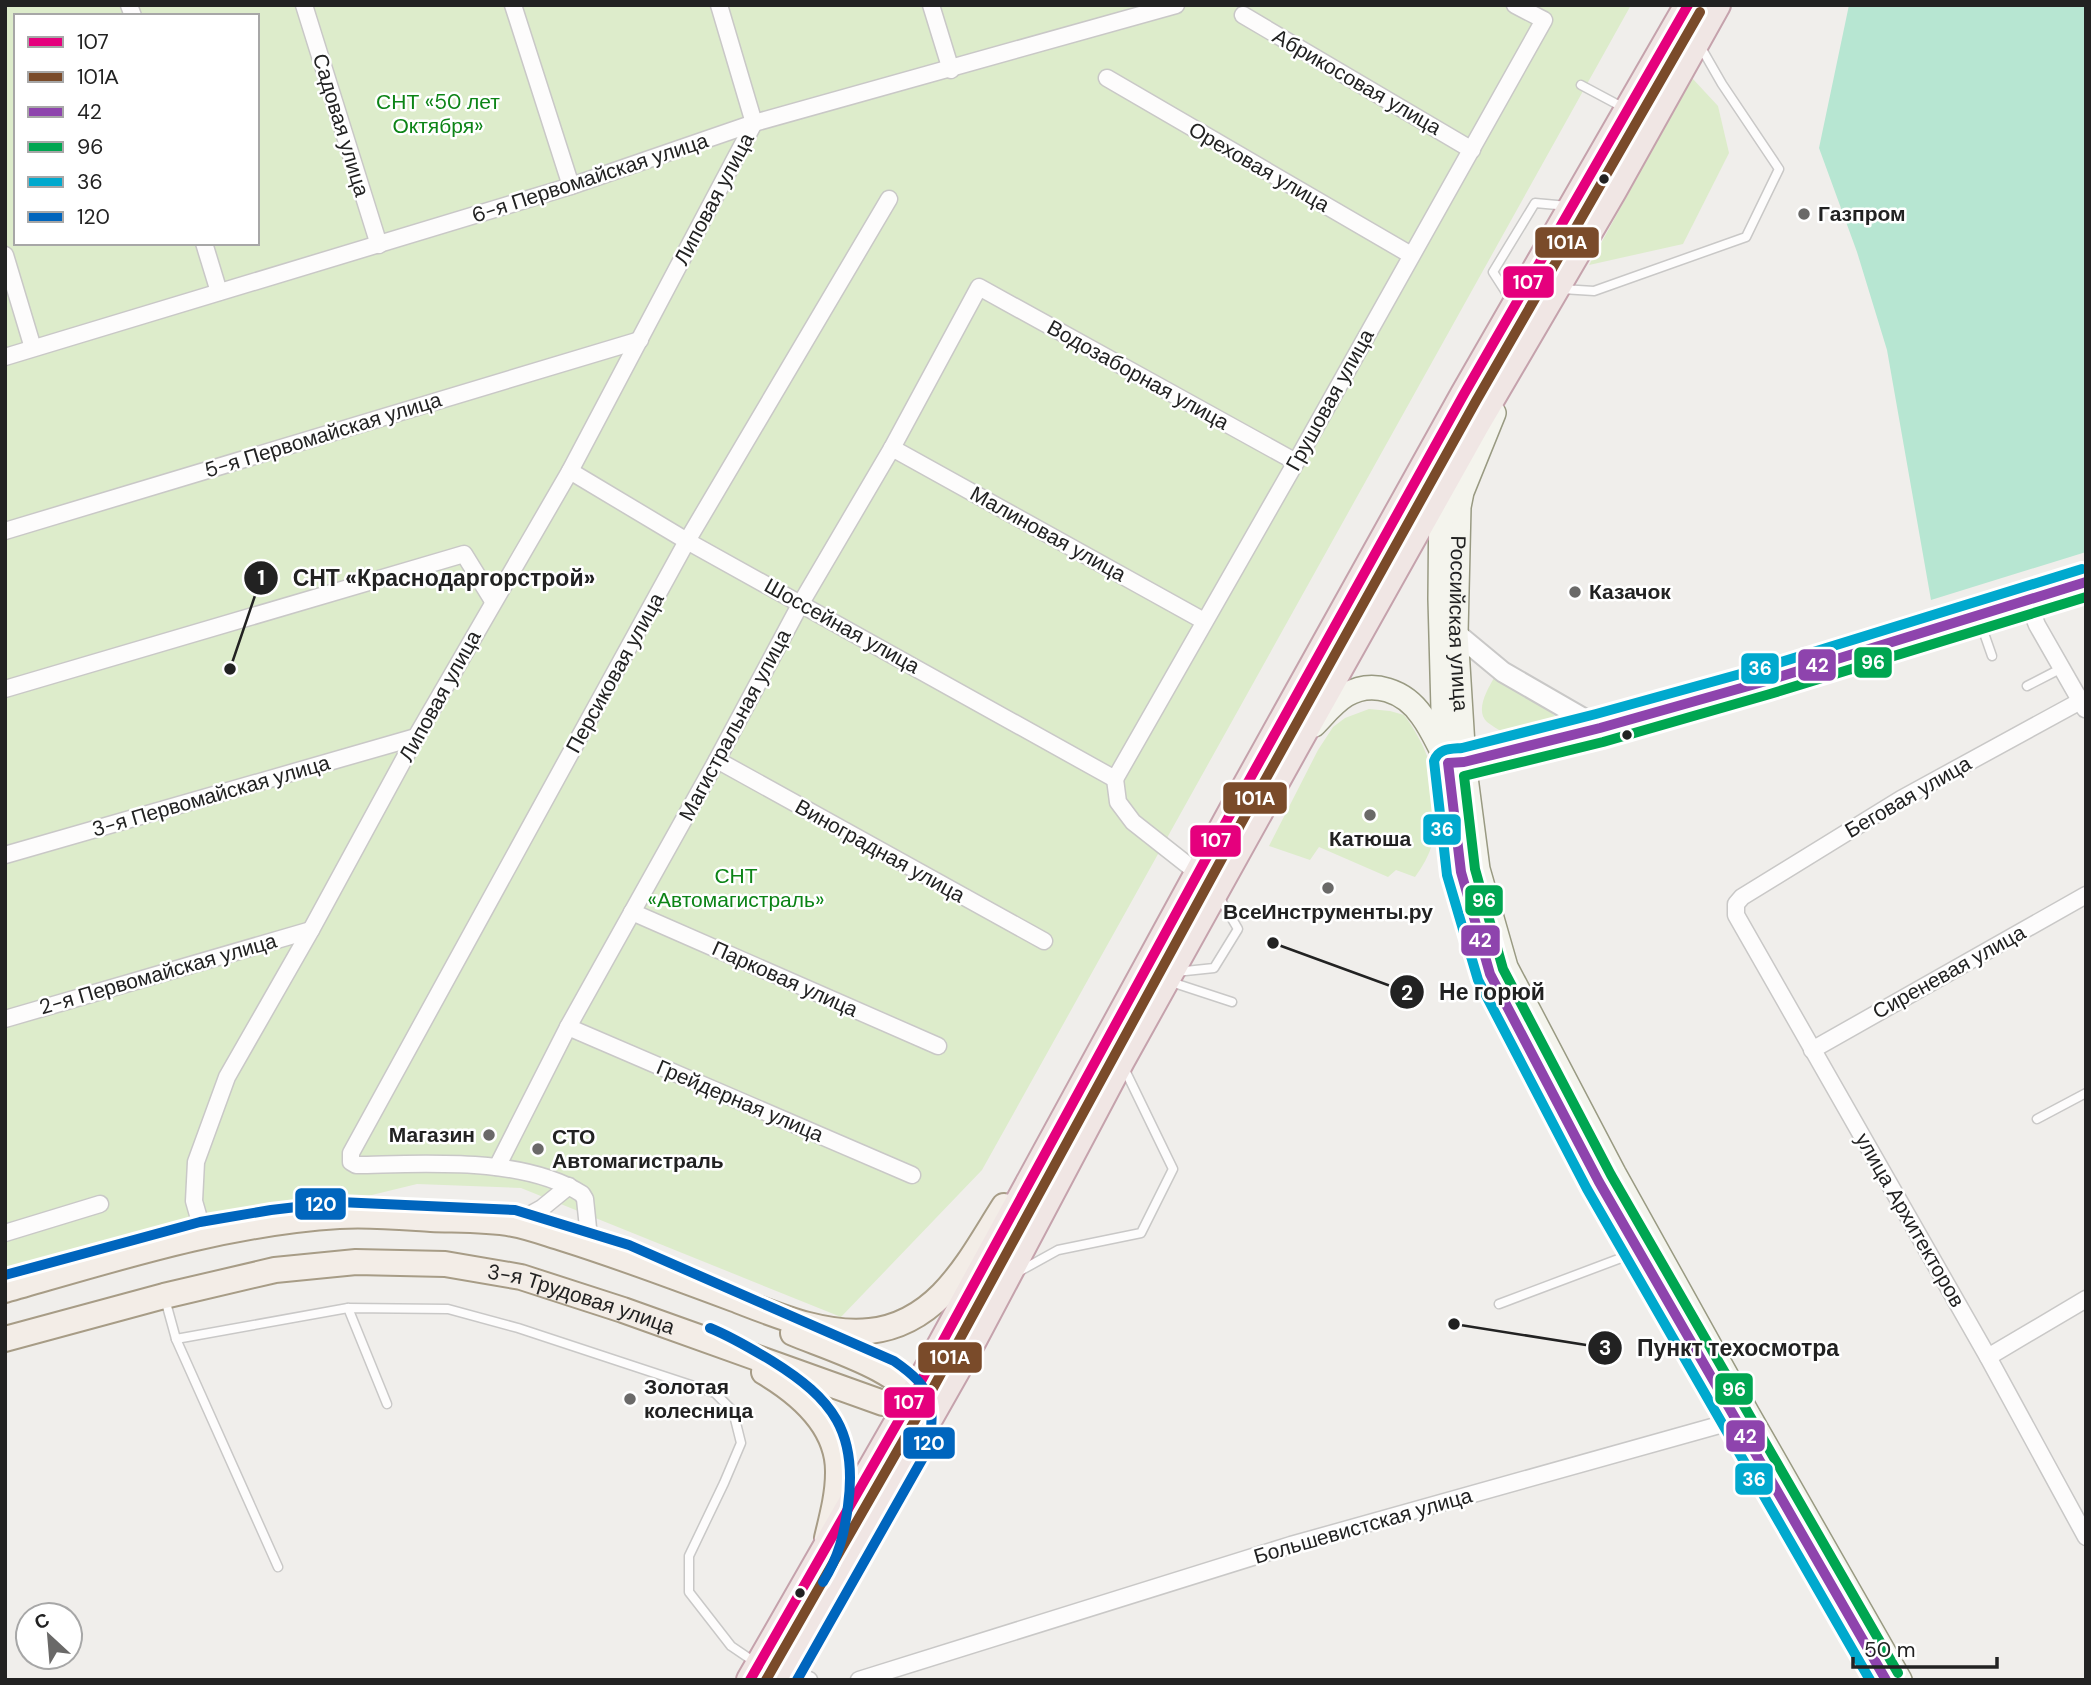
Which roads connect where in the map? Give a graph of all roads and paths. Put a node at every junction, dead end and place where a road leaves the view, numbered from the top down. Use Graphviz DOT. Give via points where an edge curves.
graph roads {
  1 [pos="304,5"];
  2 [pos="513,5"];
  3 [pos="719,5"];
  4 [pos="931,5"];
  5 [pos="1176,5"];
  6 [pos="1515,5"];
  7 [pos="1689,5"];
  8 [pos="1717,5"];
  9 [pos="1143,10"];
  10 [pos="1243,15"];
  11 [pos="1697,41"];
  12 [pos="951,69"];
  13 [pos="1107,78"];
  14 [pos="1581,85"];
  15 [pos="1628,110"];
  16 [pos="754,123"];
  17 [pos="1472,150"];
  18 [pos="570,187"];
  19 [pos="889,199"];
  20 [pos="205,245"];
  21 [pos="379,245"];
  22 [pos="5,255"];
  23 [pos="1411,255"];
  24 [pos="979,287"];
  25 [pos="1555,289"];
  26 [pos="219,292"];
  27 [pos="640,340"];
  28 [pos="33,348"];
  29 [pos="1517,355"];
  30 [pos="5,357"];
  31 [pos="1464,394"];
  32 [pos="892,448"];
  33 [pos="1296,462"];
  34 [pos="570,471"];
  35 [pos="1440,489"];
  36 [pos="5,531"];
  37 [pos="687,541"];
  38 [pos="2086,582"];
  39 [pos="2027,600"];
  40 [pos="493,601"];
  41 [pos="801,603"];
  42 [pos="1978,616"];
  43 [pos="1204,621"];
  44 [pos="1456,633"];
  45 [pos="1992,656"];
  46 [pos="2062,668"];
  47 [pos="2027,685"];
  48 [pos="5,689"];
  49 [pos="2084,703"];
  50 [pos="1600,728"];
  51 [pos="416,737"];
  52 [pos="1296,746"];
  53 [pos="716,760"];
  54 [pos="1456,762"];
  55 [pos="1115,779"];
  56 [pos="5,855"];
  57 [pos="1207,882"];
  58 [pos="2086,895"];
  59 [pos="1736,904"];
  60 [pos="632,912"];
  61 [pos="311,930"];
  62 [pos="1044,942"];
  63 [pos="1168,977"];
  64 [pos="1232,1002"];
  65 [pos="5,1018"];
  66 [pos="568,1027"];
  67 [pos="938,1046"];
  68 [pos="1812,1050"];
  69 [pos="1108,1063"];
  70 [pos="2086,1093"];
  71 [pos="2038,1119"];
  72 [pos="497,1167"];
  73 [pos="912,1175"];
  74 [pos="569,1186"];
  75 [pos="100,1204"];
  76 [pos="513,1224"];
  77 [pos="5,1233"];
  78 [pos="204,1236"];
  79 [pos="590,1247"];
  80 [pos="1646,1247"];
  81 [pos="623,1258"];
  82 [pos="1005,1279"];
  83 [pos="5,1290"];
  84 [pos="164,1296"];
  85 [pos="2086,1299"];
  86 [pos="1499,1304"];
  87 [pos="348,1308"];
  88 [pos="5,1339"];
  89 [pos="176,1339"];
  90 [pos="715,1344"];
  91 [pos="1988,1357"];
  92 [pos="957,1367"];
  93 [pos="914,1394"];
  94 [pos="387,1404"];
  95 [pos="1743,1417"];
  96 [pos="915,1445"];
  97 [pos="2086,1537"];
  98 [pos="825,1551"];
  99 [pos="278,1567"];
  100 [pos="755,1673"];
  101 [pos="792,1678"];
  102 [pos="859,1680"];
  103 [pos="1886,1680"];
  104 [pos="1900,1680"];
  1 -- 21 [label="street, Садовая улица"];
  2 -- 18 [label="street"];
  3 -- 16 [label="street"];
  4 -- 12 [label="street"];
  5 -- 9 [label="street, 6-я Первомайская улица"];
  6 -- 17 [label="street, Грушовая улица" via="1544,20"];
  7 -- 15 [label="highway"];
  8 -- 11 [label="highway"];
  9 -- 12 [label="street, 6-я Первомайская улица"];
  10 -- 17 [label="street, Абрикосовая улица"];
  11 -- 25 [label="highway"];
  11 -- 25 [label="lane" via="1779,169 1745,237 1594,291"];
  12 -- 16 [label="street, 6-я Первомайская улица"];
  13 -- 23 [label="street, Ореховая улица"];
  14 -- 15 [label="lane"];
  15 -- 31 [label="highway"];
  16 -- 18 [label="street, 6-я Первомайская улица"];
  16 -- 27 [label="street, Липовая улица"];
  17 -- 23 [label="street, Грушовая улица"];
  18 -- 21 [label="street, 6-я Первомайская улица"];
  19 -- 37 [label="street, Персиковая улица"];
  20 -- 26 [label="street"];
  21 -- 26 [label="street, 6-я Первомайская улица"];
  22 -- 28 [label="street"];
  23 -- 33 [label="street, Грушовая улица"];
  24 -- 32 [label="street, Магистральная улица"];
  24 -- 33 [label="street, Водозаборная улица"];
  25 -- 29 [label="highway"];
  26 -- 28 [label="street, 6-я Первомайская улица"];
  27 -- 34 [label="street, Липовая улица"];
  27 -- 36 [label="street, 5-я Первомайская улица"];
  28 -- 30 [label="street, 6-я Первомайская улица"];
  29 -- 35 [label="highway"];
  29 -- 44 [label="main road, Российская улица" via="1459,507"];
  31 -- 35 [label="main road, Российская улица"];
  31 -- 57 [label="highway" via="1232,811"];
  32 -- 41 [label="street, Магистральная улица"];
  32 -- 43 [label="street, Малиновая улица"];
  33 -- 43 [label="street, Грушовая улица"];
  34 -- 37 [label="street, Шоссейная улица"];
  34 -- 40 [label="street, Липовая улица"];
  35 -- 52 [label="highway"];
  35 -- 54 [label="main road, Российская улица" via="1443,710"];
  37 -- 41 [label="street, Шоссейная улица"];
  37 -- 72 [label="street, Персиковая улица" via="351,1153 356,1165"];
  38 -- 39 [label="street"];
  39 -- 42 [label="street"];
  39 -- 46 [label="street"];
  40 -- 48 [label="street" via="464,554"];
  40 -- 51 [label="street, Липовая улица"];
  41 -- 53 [label="street, Магистральная улица"];
  41 -- 55 [label="street, Шоссейная улица"];
  42 -- 45 [label="lane"];
  42 -- 50 [label="street"];
  43 -- 55 [label="street, Грушовая улица"];
  44 -- 50 [label="street" via="1503,672"];
  44 -- 54 [label="main road, Российская улица"];
  46 -- 47 [label="lane"];
  46 -- 49 [label="street"];
  49 -- 59 [label="street, Беговая улица" via="1900,799"];
  50 -- 54 [label="street"];
  51 -- 56 [label="street, 3-я Первомайская улица"];
  51 -- 61 [label="street, Липовая улица"];
  52 -- 54 [label="main road" via="1347,695 1381,688 1413,704"];
  52 -- 57 [label="highway"];
  53 -- 60 [label="street, Магистральная улица"];
  53 -- 62 [label="street, Виноградная улица"];
  54 -- 80 [label="main road, Российская улица" via="1461,872 1490,974 1599,1182"];
  55 -- 57 [label="street" via="1118,802 1133,822"];
  57 -- 63 [label="highway"];
  57 -- 63 [label="lane" via="1238,929 1214,968"];
  57 -- 69 [label="highway"];
  58 -- 68 [label="street, Сиреневая улица"];
  59 -- 68 [label="street, улица Архитекторов" via="1736,915"];
  60 -- 66 [label="street, Магистральная улица"];
  60 -- 67 [label="street, Парковая улица"];
  61 -- 65 [label="street, 2-я Первомайская улица"];
  61 -- 78 [label="street, Липовая улица" via="227,1077 195,1162 194,1201"];
  63 -- 64 [label="lane"];
  63 -- 69 [label="highway"];
  66 -- 72 [label="street, Магистральная улица"];
  66 -- 73 [label="street, Грейдерная улица"];
  68 -- 91 [label="street, улица Архитекторов"];
  69 -- 81 [label="main road" via="945,1294 899,1324 871,1331 822,1328"];
  69 -- 82 [label="highway"];
  69 -- 82 [label="lane" via="1173,1169 1141,1234 1058,1250"];
  69 -- 93 [label="highway"];
  70 -- 71 [label="lane"];
  72 -- 74 [label="street"];
  74 -- 76 [label="street"];
  74 -- 79 [label="street" via="584,1199"];
  75 -- 77 [label="street"];
  76 -- 78 [label="main road" via="340,1216"];
  76 -- 79 [label="main road"];
  78 -- 83 [label="main road"];
  79 -- 81 [label="main road"];
  80 -- 86 [label="lane"];
  80 -- 95 [label="main road, Российская улица"];
  81 -- 93 [label="main road" via="872,1366"];
  82 -- 92 [label="highway"];
  84 -- 88 [label="main road, 3-я Трудовая улица"];
  84 -- 89 [label="lane"];
  84 -- 90 [label="main road, 3-я Трудовая улица" via="275,1270 356,1262 445,1264 521,1277"];
  85 -- 91 [label="street"];
  87 -- 89 [label="lane"];
  87 -- 94 [label="lane"];
  87 -- 100 [label="lane" via="448,1309 715,1393 733,1411 741,1443 689,1556 688,1592"];
  89 -- 99 [label="lane"];
  90 -- 93 [label="main road, 3-я Трудовая улица" via="883,1403"];
  90 -- 98 [label="main road" via="783,1383 814,1410 828,1431 838,1470"];
  91 -- 97 [label="street, улица Архитекторов"];
  92 -- 93 [label="main road, 3-я Трудовая улица"];
  92 -- 96 [label="highway"];
  93 -- 96 [label="main road"];
  93 -- 98 [label="highway"];
  95 -- 102 [label="street, Большевистская улица" via="1291,1545"];
  95 -- 103 [label="main road, Российская улица"];
  95 -- 104 [label="main road, Российская улица"];
  96 -- 101 [label="highway"];
  98 -- 100 [label="highway"];
}
